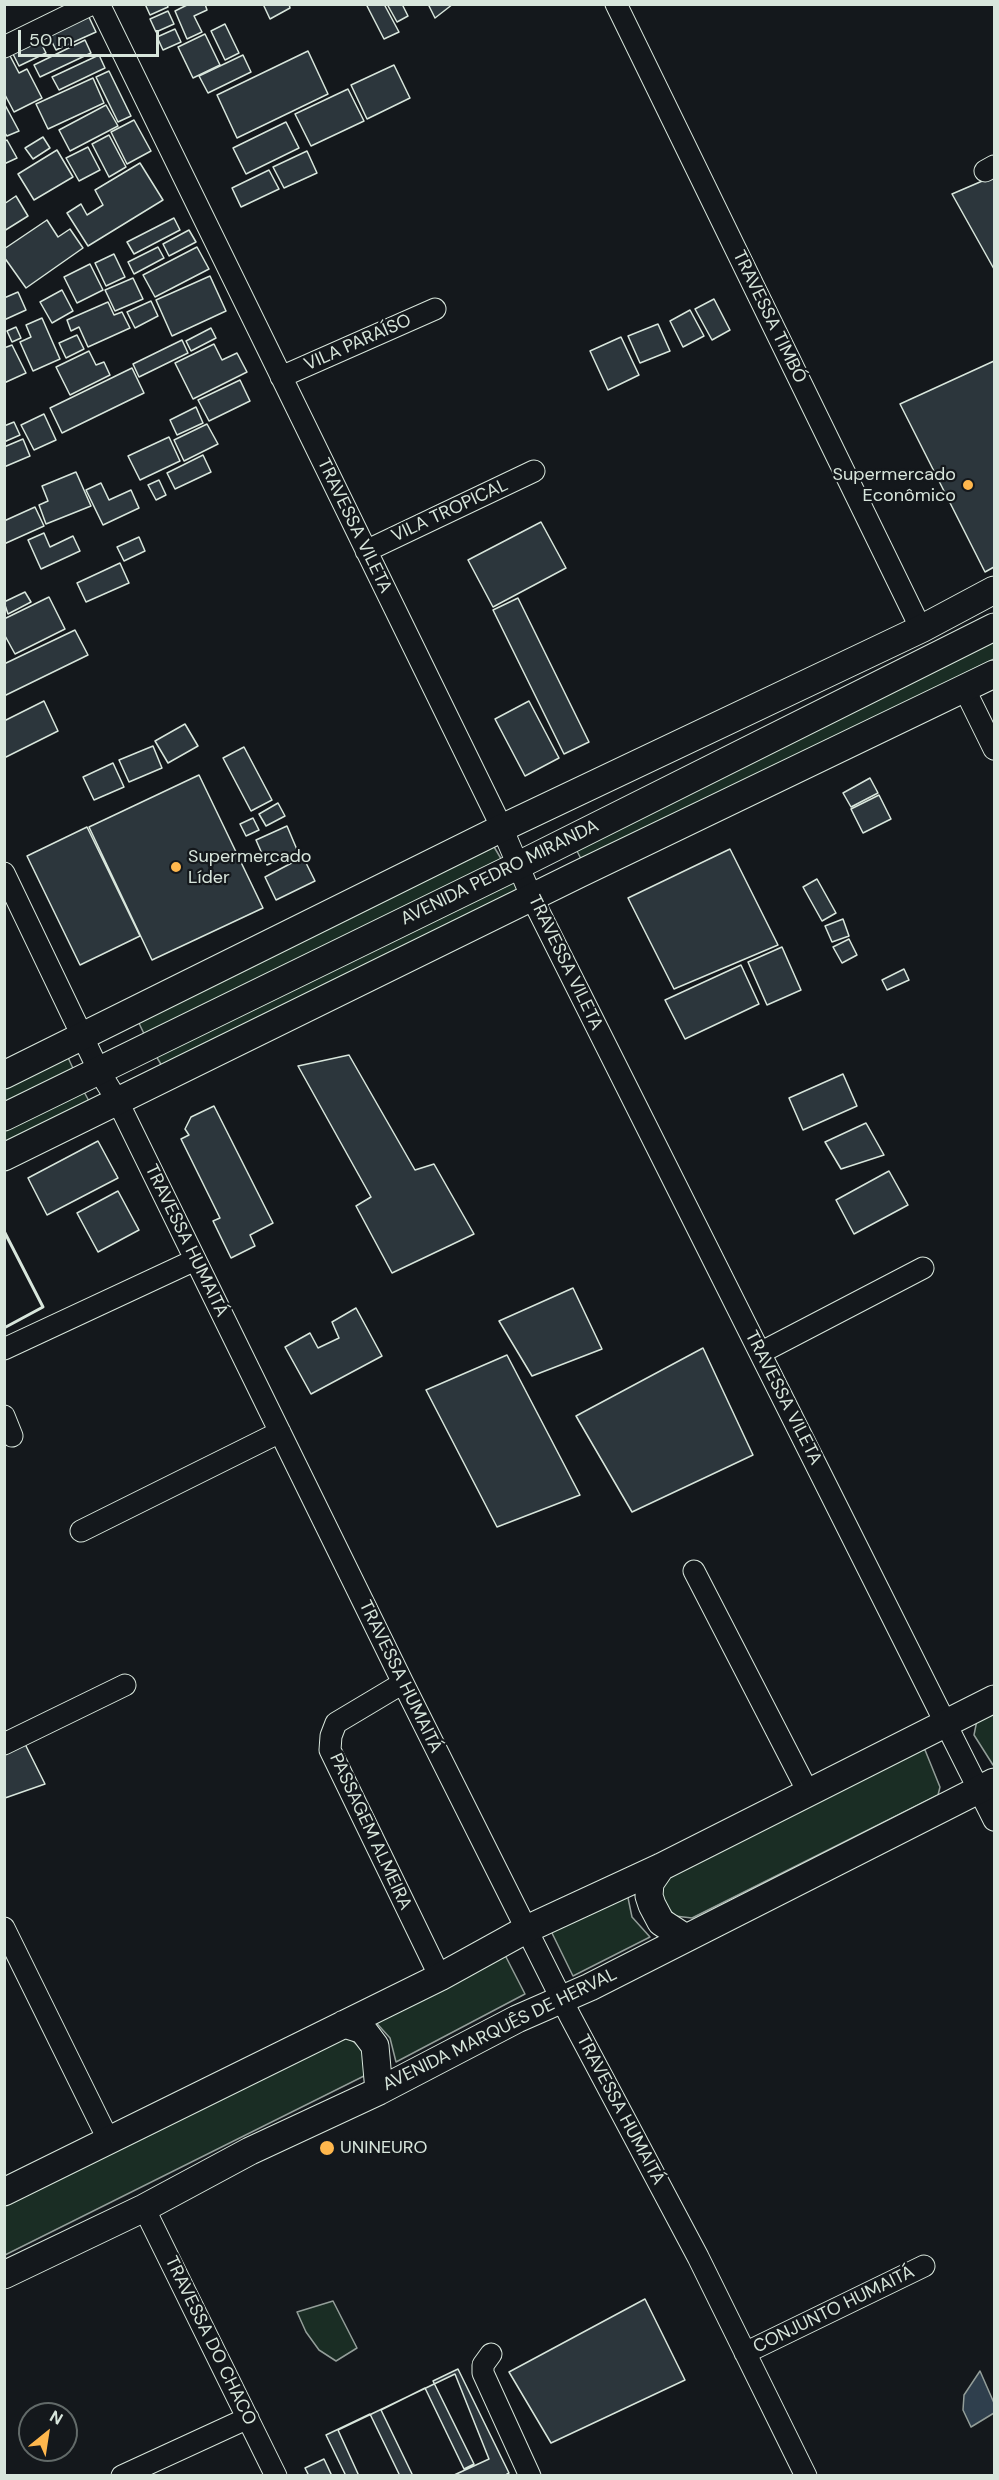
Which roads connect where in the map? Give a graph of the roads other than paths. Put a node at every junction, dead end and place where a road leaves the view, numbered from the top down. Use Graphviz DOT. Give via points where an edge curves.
graph roads {
  1 [pos="92,4"];
  2 [pos="99,4"];
  3 [pos="616,4"];
  4 [pos="4,47"];
  5 [pos="435,309"];
  6 [pos="281,377"];
  7 [pos="534,471"];
  8 [pos="366,551"];
  9 [pos="994,590"];
  10 [pos="994,627"];
  11 [pos="921,629"];
  12 [pos="994,674"];
  13 [pos="964,688"];
  14 [pos="994,748"];
  15 [pos="502,828"];
  16 [pos="519,864"];
  17 [pos="4,873"];
  18 [pos="532,898"];
  19 [pos="83,1035"];
  20 [pos="99,1071"];
  21 [pos="4,1075"];
  22 [pos="118,1102"];
  23 [pos="4,1117"];
  24 [pos="4,1158"];
  25 [pos="195,1260"];
  26 [pos="923,1268"];
  27 [pos="4,1349"];
  28 [pos="760,1353"];
  29 [pos="4,1416"];
  30 [pos="280,1432"];
  31 [pos="12,1436"];
  32 [pos="81,1531"];
  33 [pos="694,1571"];
  34 [pos="402,1683"];
  35 [pos="125,1684"];
  36 [pos="994,1699"];
  37 [pos="946,1722"];
  38 [pos="4,1744"];
  39 [pos="987,1786"];
  40 [pos="808,1792"];
  41 [pos="994,1820"];
  42 [pos="660,1866"];
  43 [pos="4,1928"];
  44 [pos="527,1929"];
  45 [pos="684,1937"];
  46 [pos="440,1977"];
  47 [pos="563,2000"];
  48 [pos="344,2024"];
  49 [pos="379,2091"];
  50 [pos="108,2139"];
  51 [pos="4,2192"];
  52 [pos="144,2208"];
  53 [pos="924,2266"];
  54 [pos="4,2274"];
  55 [pos="745,2353"];
  56 [pos="491,2354"];
  57 [pos="248,2418"];
  58 [pos="122,2475"];
  59 [pos="276,2475"];
  60 [pos="531,2475"];
  61 [pos="806,2475"];
  1 -- 4 [label="street"];
  2 -- 6 [label="street, TRAVESSA VILETA"];
  3 -- 11 [label="street, TRAVESSA TIMBÓ"];
  5 -- 6 [label="street, VILA PARAÍSO"];
  6 -- 8 [label="street, TRAVESSA VILETA"];
  7 -- 8 [label="street, VILA TROPICAL"];
  8 -- 15 [label="street, TRAVESSA VILETA"];
  9 -- 11 [label="main road"];
  10 -- 16 [label="main road, AVENIDA PEDRO MIRANDA"];
  11 -- 15 [label="main road"];
  12 -- 13 [label="main road, AVENIDA PEDRO MIRANDA"];
  13 -- 14 [label="street"];
  13 -- 18 [label="main road, AVENIDA PEDRO MIRANDA"];
  15 -- 16 [label="street, TRAVESSA VILETA"];
  15 -- 19 [label="main road"];
  16 -- 18 [label="street, TRAVESSA VILETA"];
  16 -- 20 [label="main road, AVENIDA PEDRO MIRANDA"];
  17 -- 19 [label="street, TRAVESSA HUMAITÁ"];
  18 -- 22 [label="main road, AVENIDA PEDRO MIRANDA"];
  18 -- 28 [label="street, TRAVESSA VILETA"];
  19 -- 20 [label="street, TRAVESSA HUMAITÁ"];
  19 -- 21 [label="main road"];
  20 -- 22 [label="street, TRAVESSA HUMAITÁ"];
  20 -- 23 [label="main road, AVENIDA PEDRO MIRANDA"];
  22 -- 24 [label="main road, AVENIDA PEDRO MIRANDA"];
  22 -- 25 [label="street, TRAVESSA HUMAITÁ"];
  25 -- 27 [label="street"];
  25 -- 30 [label="street, TRAVESSA HUMAITÁ"];
  26 -- 28 [label="street"];
  28 -- 37 [label="street, TRAVESSA VILETA"];
  29 -- 31 [label="street"];
  30 -- 32 [label="street"];
  30 -- 34 [label="street, TRAVESSA HUMAITÁ"];
  33 -- 40 [label="street"];
  34 -- 44 [label="street, TRAVESSA HUMAITÁ"];
  34 -- 46 [label="street, PASSAGEM ALMEIRA" via="336,1723 330,1750"];
  35 -- 38 [label="street"];
  36 -- 37 [label="main road"];
  37 -- 39 [label="street, TRAVESSA VILETA"];
  37 -- 40 [label="main road"];
  39 -- 41 [label="street, TRAVESSA VILETA"];
  39 -- 45 [label="main road, AVENIDA MARQUÊS DE HERVAL"];
  40 -- 42 [label="main road"];
  42 -- 44 [label="main road"];
  42 -- 45 [label="main road" via="650,1883 652,1905 661,1922"];
  43 -- 50 [label="street"];
  44 -- 46 [label="main road"];
  44 -- 47 [label="street, TRAVESSA HUMAITÁ"];
  45 -- 47 [label="main road, AVENIDA MARQUÊS DE HERVAL"];
  46 -- 48 [label="main road"];
  47 -- 49 [label="main road, AVENIDA MARQUÊS DE HERVAL" via="517,2019"];
  47 -- 55 [label="street, TRAVESSA HUMAITÁ"];
  48 -- 49 [label="main road" via="363,2030 375,2046"];
  48 -- 50 [label="main road"];
  49 -- 52 [label="main road, AVENIDA MARQUÊS DE HERVAL" via="250,2151"];
  50 -- 51 [label="main road"];
  52 -- 54 [label="main road, AVENIDA MARQUÊS DE HERVAL"];
  52 -- 57 [label="street, TRAVESSA DO CHACO"];
  53 -- 55 [label="street, CONJUNTO HUMAITÁ"];
  55 -- 61 [label="street, TRAVESSA HUMAITÁ"];
  56 -- 60 [label="street" via="483,2365 483,2373"];
  57 -- 58 [label="street"];
  57 -- 59 [label="street, TRAVESSA DO CHACO"];
}
